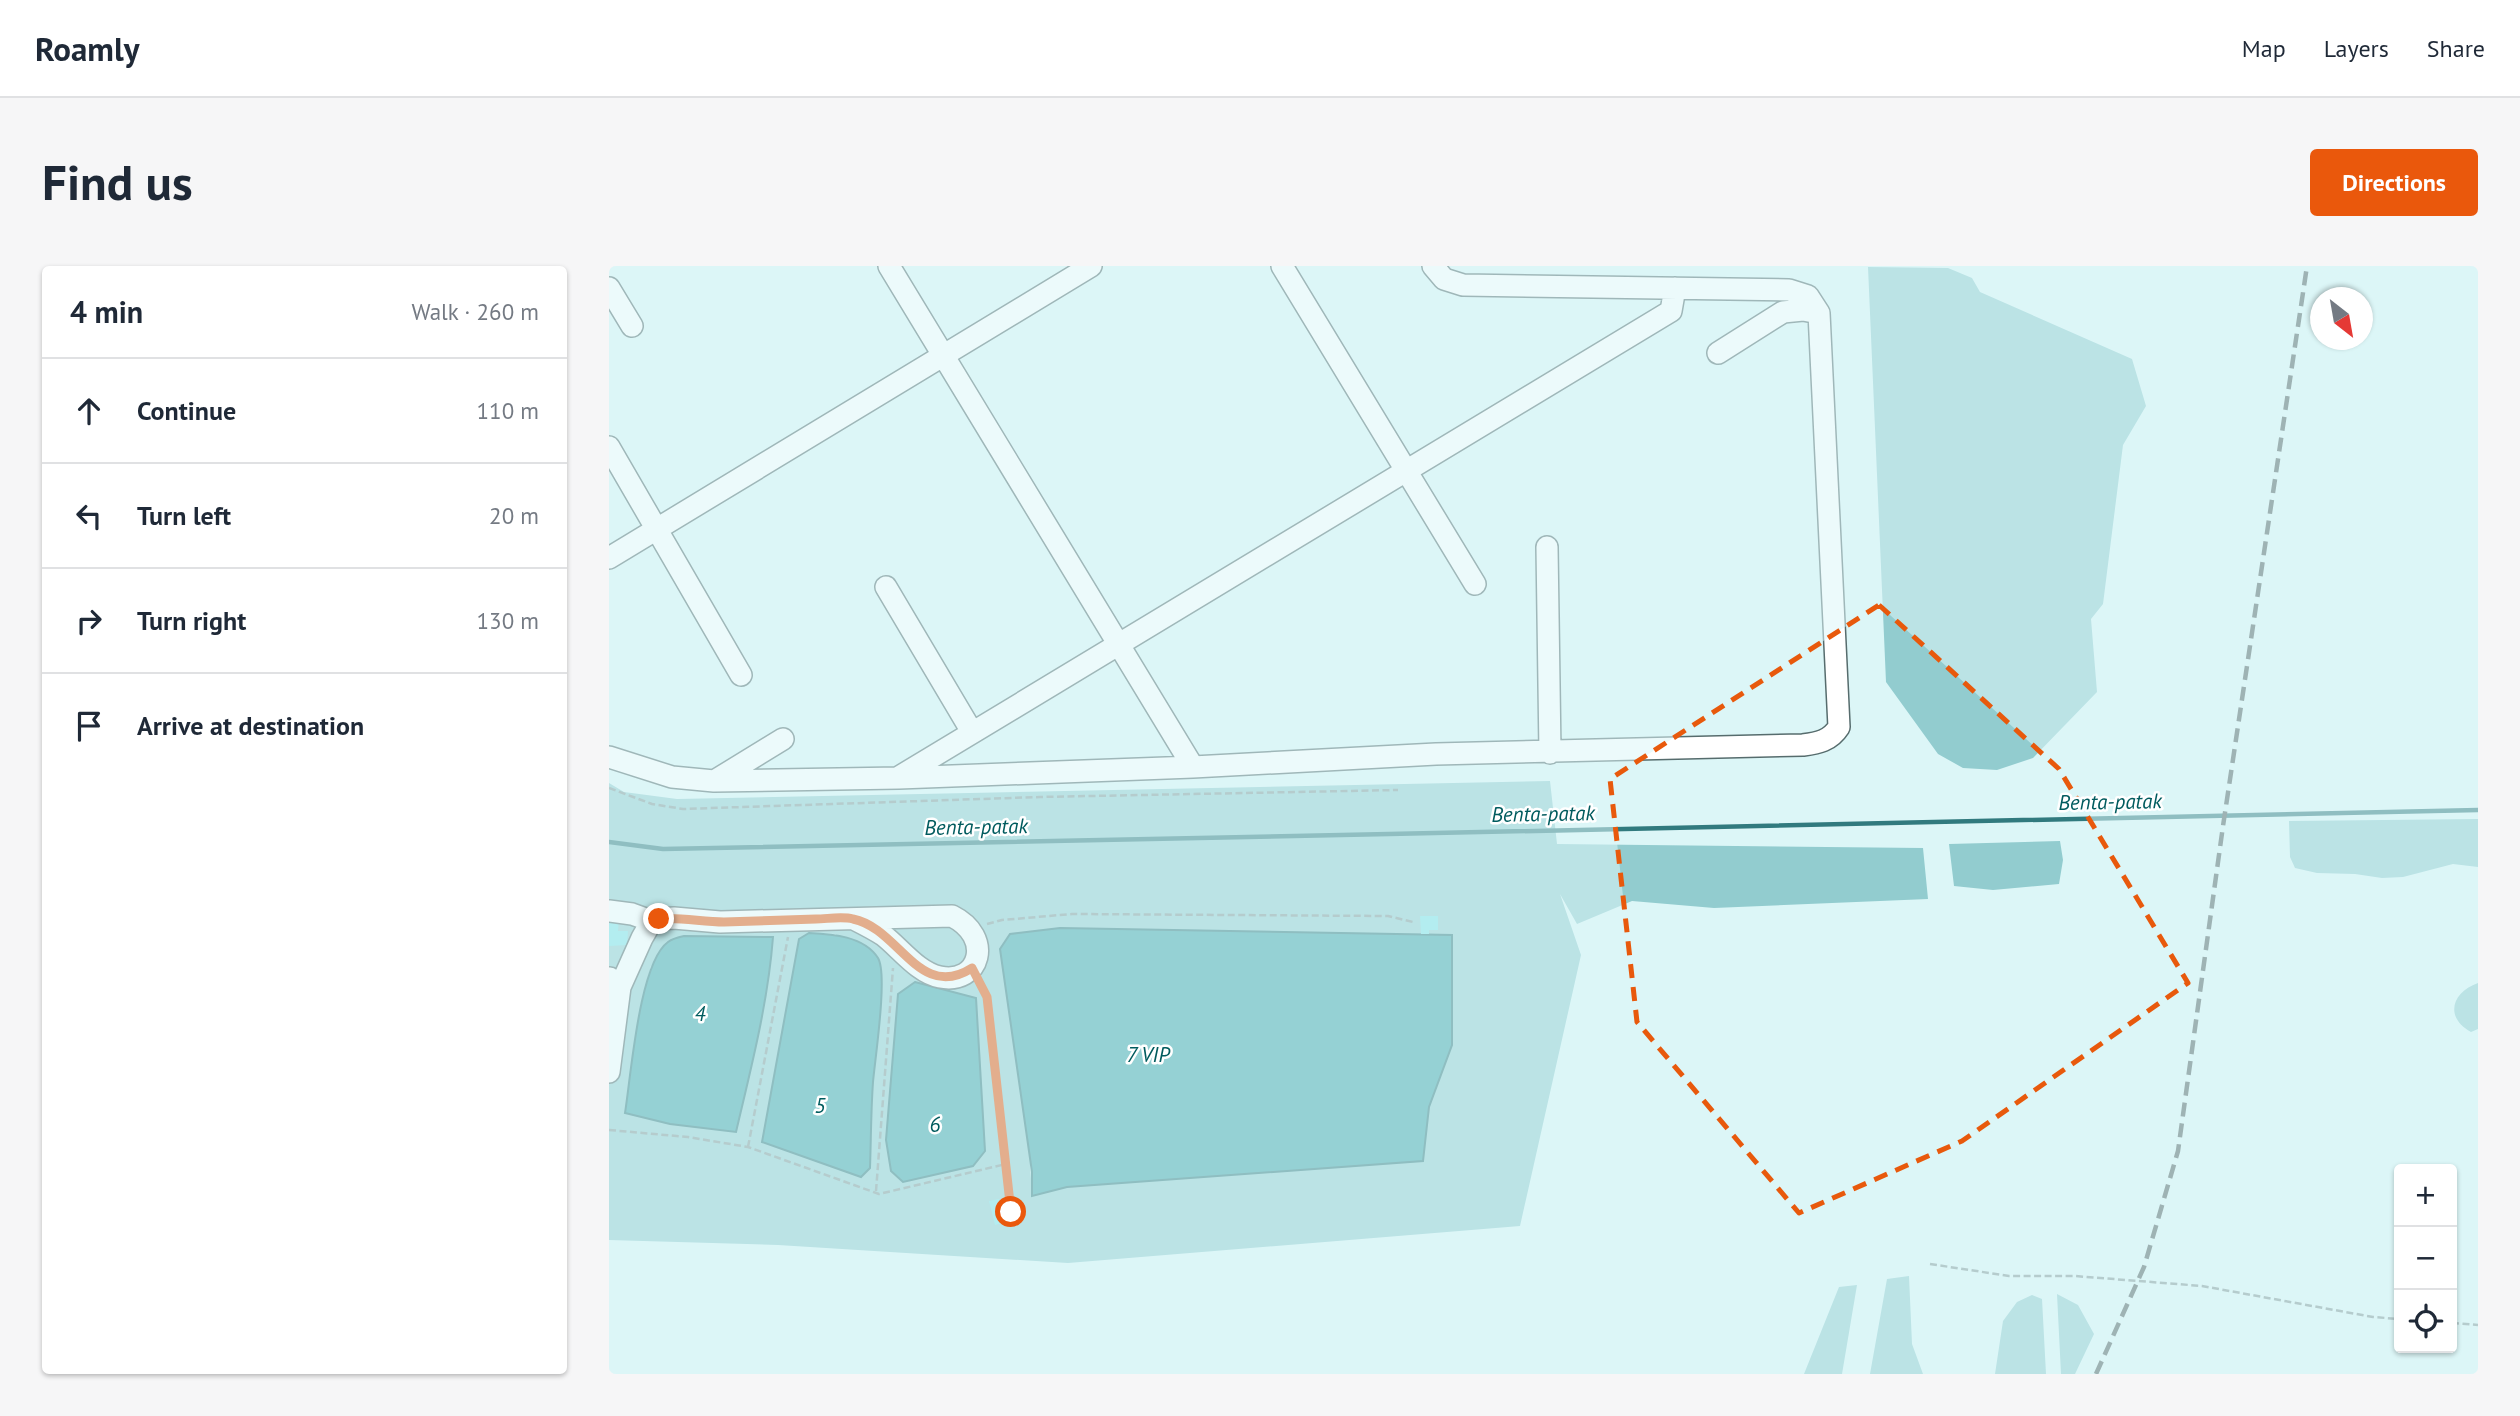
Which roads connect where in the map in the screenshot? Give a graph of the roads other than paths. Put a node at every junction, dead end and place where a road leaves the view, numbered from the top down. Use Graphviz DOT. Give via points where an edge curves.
graph roads {
  1 [pos="888,266"];
  2 [pos="1091,266"];
  3 [pos="1282,266"];
  4 [pos="1433,266"];
  5 [pos="609,288"];
  6 [pos="1675,288"];
  7 [pos="1819,313"];
  8 [pos="632,326"];
  9 [pos="1718,353"];
  10 [pos="942,356"];
  11 [pos="609,447"];
  12 [pos="1405,471"];
  13 [pos="656,528"];
  14 [pos="1547,547"];
  15 [pos="609,558"];
  16 [pos="1475,584"];
  17 [pos="886,587"];
  18 [pos="1118,644"];
  19 [pos="741,675"];
  20 [pos="972,732"];
  21 [pos="783,739"];
  22 [pos="1550,752"];
  23 [pos="609,757"];
  24 [pos="1193,766"];
  25 [pos="898,778"];
  26 [pos="714,781"];
  27 [pos="609,911"];
  28 [pos="854,919"];
  29 [pos="654,922"];
  30 [pos="615,981"];
  31 [pos="609,1072"];
  1 -- 10 [label="lane"];
  2 -- 10 [label="lane"];
  3 -- 12 [label="lane"];
  4 -- 6 [label="lane" via="1444,279 1463,285"];
  5 -- 8 [label="lane"];
  6 -- 7 [label="lane" via="1789,290 1808,296"];
  6 -- 12 [label="lane" via="1671,311"];
  7 -- 9 [label="lane" via="1783,313"];
  7 -- 22 [label="lane" via="1839,727 1833,737 1803,745"];
  10 -- 13 [label="lane"];
  10 -- 18 [label="lane"];
  11 -- 13 [label="lane"];
  12 -- 16 [label="lane"];
  12 -- 18 [label="lane"];
  13 -- 15 [label="lane"];
  13 -- 19 [label="lane"];
  14 -- 22 [label="lane"];
  17 -- 20 [label="lane"];
  18 -- 20 [label="lane"];
  18 -- 24 [label="lane"];
  20 -- 25 [label="lane"];
  21 -- 26 [label="lane"];
  22 -- 24 [label="lane"];
  23 -- 26 [label="lane" via="672,777"];
  24 -- 25 [label="lane"];
  25 -- 26 [label="lane"];
  27 -- 29 [label="lane"];
  28 -- 28 [label="lane" via="953,916 966,923 976,937 978,953 972,968 961,975 932,975 883,935"];
  28 -- 29 [label="lane" via="720,922 674,918"];
  29 -- 30 [label="lane"];
  30 -- 31 [label="lane"];
}
